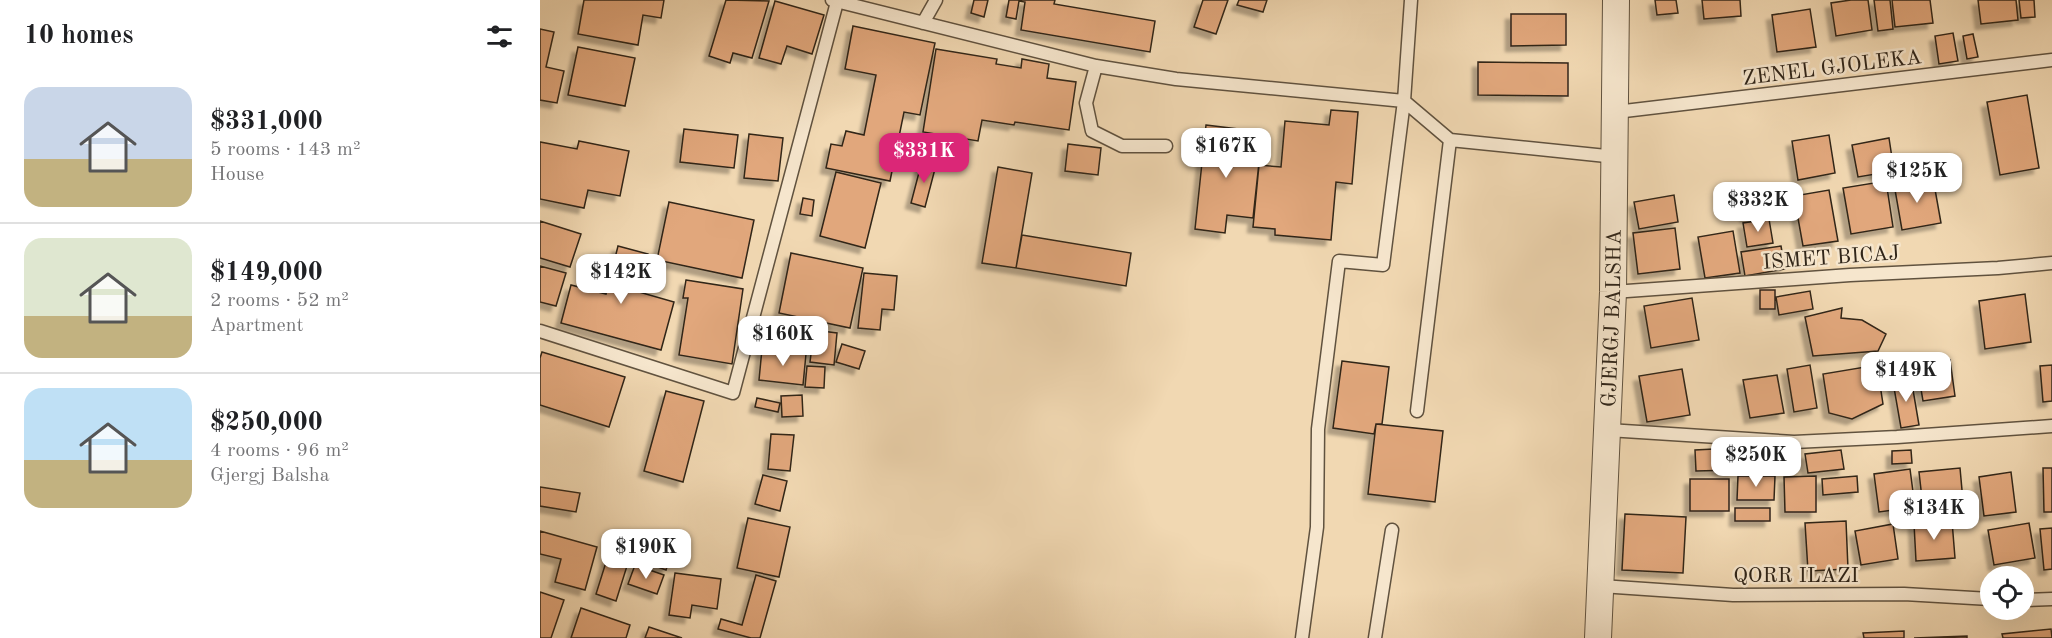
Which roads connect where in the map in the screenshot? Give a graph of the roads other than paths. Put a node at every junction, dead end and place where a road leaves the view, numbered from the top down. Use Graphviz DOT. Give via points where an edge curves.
graph roads {
  1 [pos="936,0"];
  2 [pos="1411,0"];
  3 [pos="1616,0"];
  4 [pos="834,1"];
  5 [pos="923,23"];
  6 [pos="2052,60"];
  7 [pos="1096,66"];
  8 [pos="1404,101"];
  9 [pos="1616,112"];
  10 [pos="1450,140"];
  11 [pos="1166,146"];
  12 [pos="1616,157"];
  13 [pos="2052,263"];
  14 [pos="1614,292"];
  15 [pos="540,332"];
  16 [pos="1417,411"];
  17 [pos="2052,426"];
  18 [pos="1608,430"];
  19 [pos="1392,530"];
  20 [pos="1601,586"];
  21 [pos="1980,598"];
  22 [pos="2052,599"];
  23 [pos="2034,600"];
  24 [pos="1302,638"];
  25 [pos="1375,638"];
  26 [pos="1598,638"];
  1 -- 5 [label="lane"];
  2 -- 8 [label="lane"];
  3 -- 9 [label="street, GJERGJ BALSHA"];
  4 -- 5 [label="lane"];
  4 -- 15 [label="lane" via="733,393"];
  5 -- 7 [label="lane"];
  6 -- 9 [label="lane, ZENEL GJOLEKA"];
  7 -- 8 [label="lane" via="1176,79"];
  7 -- 11 [label="lane" via="1086,103 1092,131 1122,146"];
  8 -- 10 [label="lane"];
  8 -- 24 [label="lane" via="1383,265 1339,261 1318,429 1317,527"];
  9 -- 12 [label="street, GJERGJ BALSHA"];
  10 -- 12 [label="lane"];
  10 -- 16 [label="lane"];
  12 -- 14 [label="street, GJERGJ BALSHA"];
  13 -- 14 [label="lane, ISMET BICAJ"];
  14 -- 18 [label="street, GJERGJ BALSHA"];
  17 -- 18 [label="lane" via="1794,442"];
  18 -- 20 [label="street, GJERGJ BALSHA"];
  19 -- 25 [label="lane"];
  20 -- 21 [label="lane, QORR ILAZI" via="1733,595 1905,594"];
  20 -- 26 [label="street, GJERGJ BALSHA"];
  22 -- 23 [label="lane"];
}
